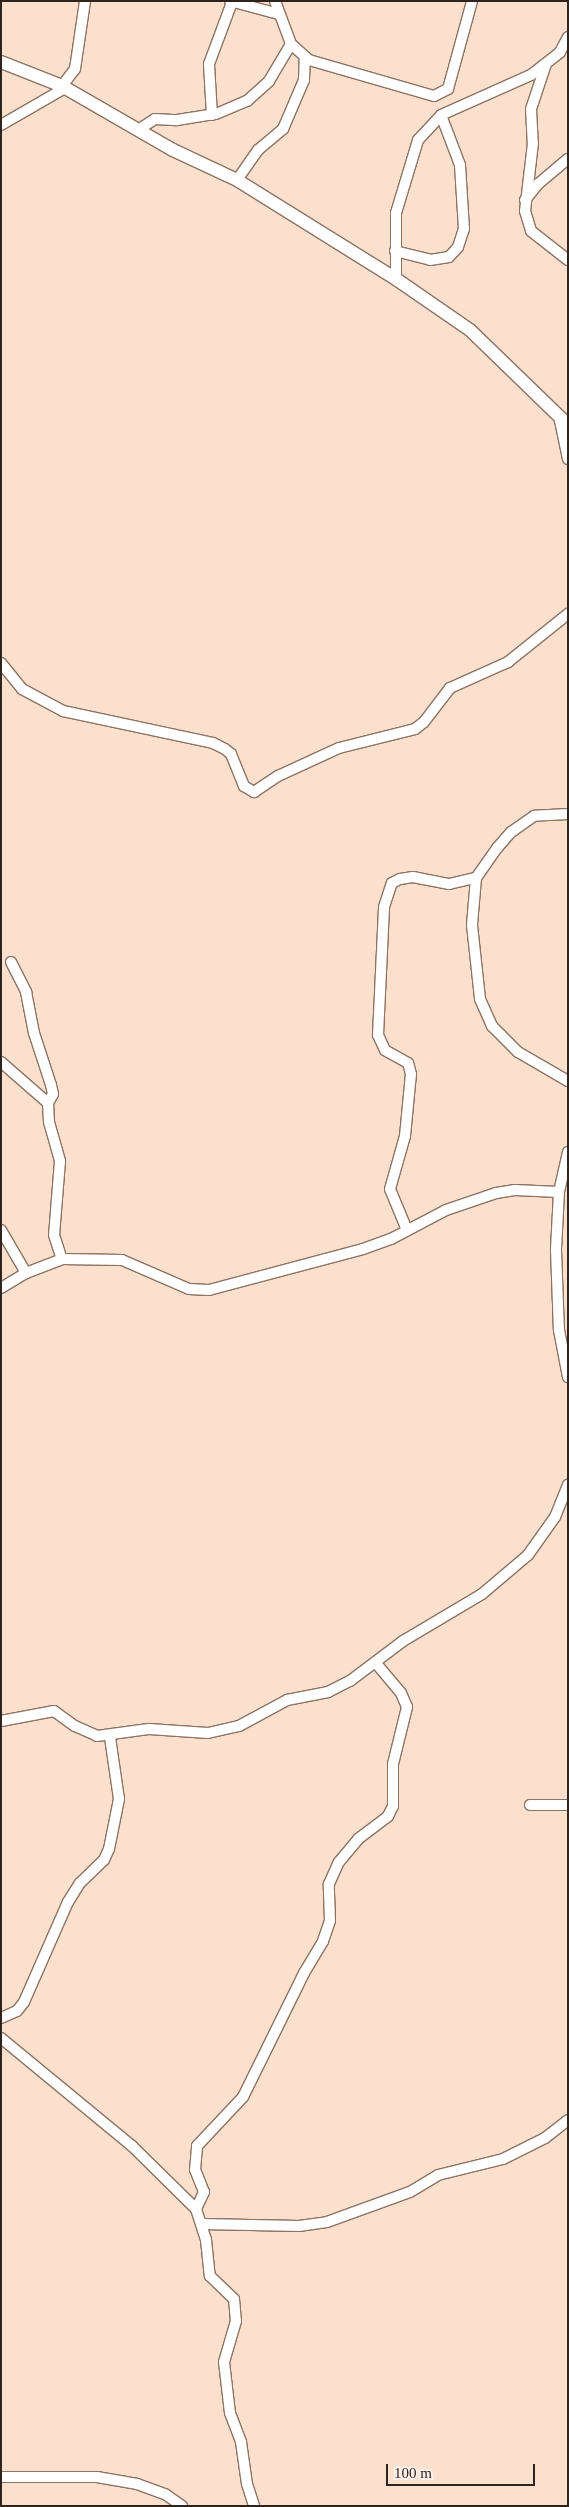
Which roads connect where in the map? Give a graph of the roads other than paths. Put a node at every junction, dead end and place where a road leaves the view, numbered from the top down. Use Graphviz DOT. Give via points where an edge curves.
graph roads {
  1 [pos="86,1"];
  2 [pos="275,1"];
  3 [pos="472,1"];
  4 [pos="231,2"];
  5 [pos="279,14"];
  6 [pos="568,37"];
  7 [pos="291,44"];
  8 [pos="305,57"];
  9 [pos="1,62"];
  10 [pos="546,64"];
  11 [pos="64,87"];
  12 [pos="212,114"];
  13 [pos="440,115"];
  14 [pos="1,125"];
  15 [pos="138,130"];
  16 [pos="568,159"];
  17 [pos="237,180"];
  18 [pos="525,200"];
  19 [pos="395,250"];
  20 [pos="568,260"];
  21 [pos="396,278"];
  22 [pos="563,421"];
  23 [pos="568,459"];
  24 [pos="568,614"];
  25 [pos="1,663"];
  26 [pos="568,814"];
  27 [pos="476,878"];
  28 [pos="11,962"];
  29 [pos="1,1062"];
  30 [pos="568,1082"];
  31 [pos="48,1103"];
  32 [pos="568,1152"];
  33 [pos="560,1192"];
  34 [pos="1,1230"];
  35 [pos="407,1230"];
  36 [pos="62,1259"];
  37 [pos="26,1273"];
  38 [pos="1,1288"];
  39 [pos="568,1377"];
  40 [pos="568,1484"];
  41 [pos="376,1663"];
  42 [pos="1,1721"];
  43 [pos="110,1737"];
  44 [pos="530,1805"];
  45 [pos="568,1805"];
  46 [pos="1,2018"];
  47 [pos="1,2038"];
  48 [pos="568,2120"];
  49 [pos="196,2210"];
  50 [pos="202,2224"];
  51 [pos="1,2477"];
  52 [pos="182,2506"];
  53 [pos="254,2506"];
  1 -- 11 [label="street" via="74,69"];
  2 -- 5 [label="street"];
  3 -- 8 [label="street" via="448,89 441,94 410,90"];
  4 -- 5 [label="street"];
  4 -- 12 [label="street" via="209,64"];
  5 -- 7 [label="street"];
  6 -- 10 [label="street" via="560,52"];
  7 -- 8 [label="street"];
  7 -- 12 [label="street" via="259,92 233,109"];
  8 -- 17 [label="street" via="304,80 283,129 258,150 246,172"];
  9 -- 11 [label="street"];
  10 -- 13 [label="street" via="512,84"];
  10 -- 18 [label="street" via="531,109 533,143"];
  11 -- 14 [label="street"];
  11 -- 15 [label="street"];
  12 -- 15 [label="street" via="177,120 155,119"];
  13 -- 19 [label="street" via="418,140 406,176 395,223"];
  13 -- 19 [label="street" via="460,165 464,229 458,247 449,257 430,260"];
  15 -- 17 [label="street"];
  16 -- 18 [label="street" via="538,184"];
  17 -- 21 [label="street"];
  18 -- 20 [label="street" via="526,219 532,231"];
  19 -- 21 [label="street"];
  21 -- 22 [label="street" via="470,330"];
  22 -- 23 [label="street"];
  24 -- 25 [label="street" via="508,662 450,688 415,729 339,748 278,776 254,792 244,786 231,754 225,749 62,711 22,689"];
  26 -- 27 [label="street" via="546,813 527,820 497,848"];
  27 -- 30 [label="street" via="473,898 474,963 484,1008 492,1026 518,1052"];
  27 -- 35 [label="street" via="449,884 413,877 400,879 392,883 384,907 378,1035 385,1050 408,1063 411,1074 405,1136 390,1189"];
  28 -- 31 [label="street" via="26,992 34,1033 52,1085 53,1094"];
  29 -- 31 [label="street"];
  31 -- 36 [label="street" via="49,1122 60,1161 54,1234"];
  32 -- 33 [label="street"];
  33 -- 35 [label="street" via="515,1190 496,1193 446,1210"];
  33 -- 39 [label="street" via="556,1250 559,1330"];
  34 -- 37 [label="street"];
  35 -- 36 [label="street" via="363,1248 210,1290 189,1289 122,1260"];
  36 -- 37 [label="street"];
  37 -- 38 [label="street"];
  40 -- 41 [label="street" via="555,1517 528,1555 482,1594 403,1641"];
  41 -- 43 [label="street" via="328,1692 273,1704 239,1726 223,1731 149,1729"];
  41 -- 49 [label="street" via="401,1693 407,1707 394,1764 394,1806 388,1816 358,1839 339,1862 329,1884 330,1921 324,1941 304,1973 243,2097 197,2146 195,2170 204,2192"];
  42 -- 43 [label="street" via="54,1711 87,1733"];
  43 -- 46 [label="street" via="118,1799 110,1849 104,1860 80,1882 64,1909 42,1967 24,2002 17,2011"];
  44 -- 45 [label="street"];
  47 -- 49 [label="street" via="132,2146"];
  48 -- 50 [label="street" via="546,2138 503,2159 438,2175 410,2192 327,2222 299,2226"];
  49 -- 50 [label="street"];
  50 -- 53 [label="street" via="210,2276 234,2298 236,2321 224,2362 230,2413 241,2442"];
  51 -- 52 [label="street" via="97,2477 137,2484 165,2494"];
}
